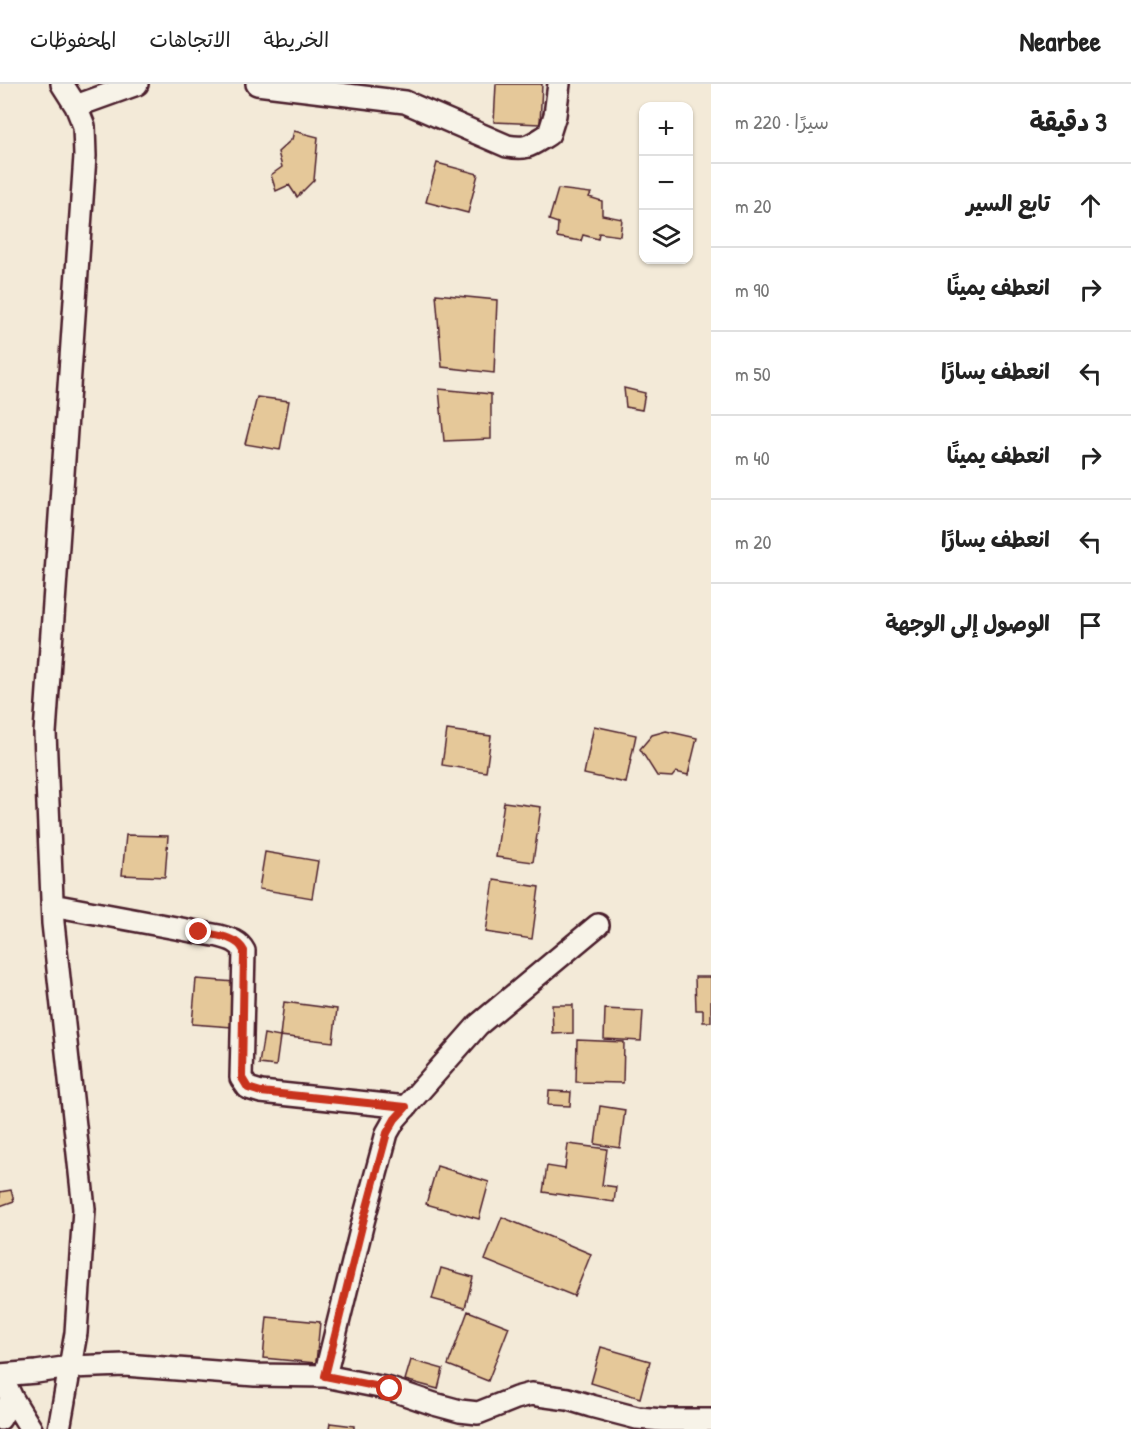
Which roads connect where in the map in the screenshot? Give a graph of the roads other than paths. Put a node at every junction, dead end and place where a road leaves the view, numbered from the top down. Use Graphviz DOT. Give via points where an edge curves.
graph roads {
  1 [pos="62,84"];
  2 [pos="137,84"];
  3 [pos="257,84"];
  4 [pos="559,84"];
  5 [pos="76,106"];
  6 [pos="52,905"];
  7 [pos="598,925"];
  8 [pos="406,1107"];
  9 [pos="70,1367"];
  10 [pos="1,1375"];
  11 [pos="325,1376"];
  12 [pos="12,1398"];
  13 [pos="0,1419"];
  14 [pos="711,1420"];
  15 [pos="31,1429"];
  16 [pos="59,1429"];
  1 -- 5 [label="street"];
  2 -- 5 [label="street"];
  3 -- 4 [label="street" via="405,102 520,149 549,134"];
  5 -- 6 [label="street" via="84,126 85,156 45,733"];
  6 -- 8 [label="street" via="219,936 242,945 242,1078 248,1088"];
  6 -- 9 [label="street" via="84,1209"];
  7 -- 8 [label="street" via="478,1025"];
  8 -- 11 [label="street" via="387,1133"];
  9 -- 10 [label="street"];
  9 -- 11 [label="street" via="125,1365"];
  9 -- 16 [label="street"];
  10 -- 12 [label="street"];
  11 -- 14 [label="street" via="390,1389 460,1411 478,1413 531,1394 568,1398 637,1418"];
  12 -- 13 [label="street"];
  12 -- 15 [label="street"];
}
